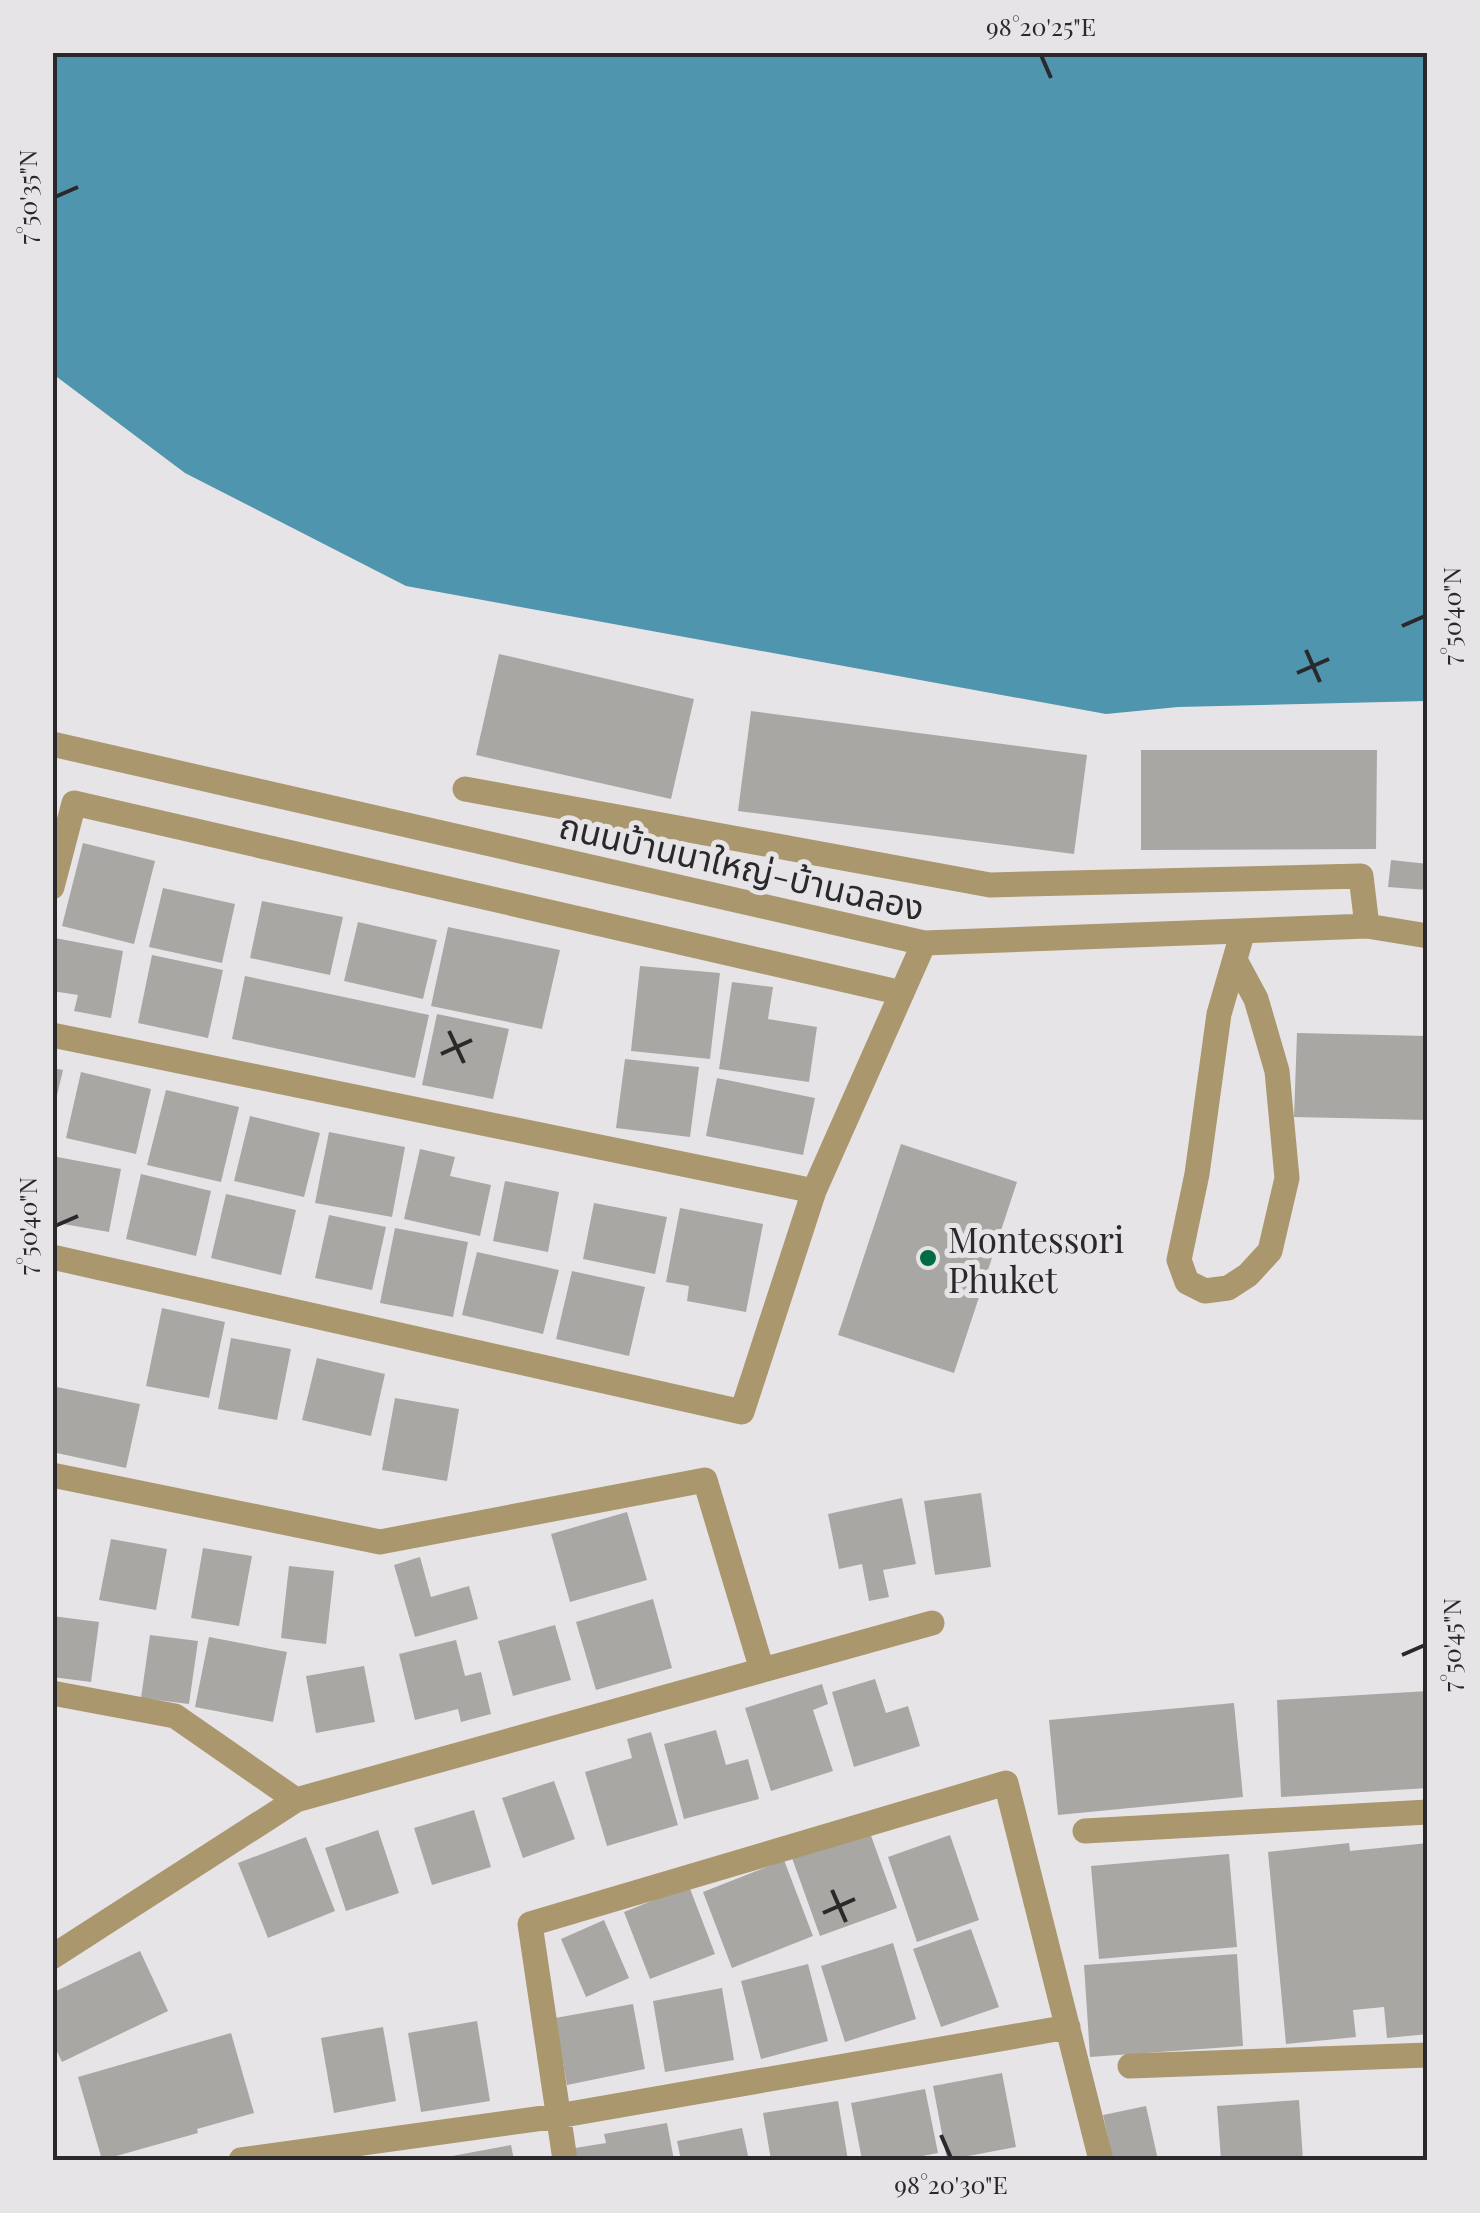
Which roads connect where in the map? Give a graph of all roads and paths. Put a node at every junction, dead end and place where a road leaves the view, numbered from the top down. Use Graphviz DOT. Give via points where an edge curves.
graph roads {
  1 [pos="52,744"];
  2 [pos="465,789"];
  3 [pos="52,887"];
  4 [pos="1367,926"];
  5 [pos="1243,931"];
  6 [pos="1428,936"];
  7 [pos="924,943"];
  8 [pos="1235,960"];
  9 [pos="902,993"];
  10 [pos="52,1035"];
  11 [pos="814,1191"];
  12 [pos="52,1256"];
  13 [pos="52,1474"];
  14 [pos="932,1624"];
  15 [pos="762,1670"];
  16 [pos="52,1693"];
  17 [pos="296,1800"];
  18 [pos="1428,1812"];
  19 [pos="1084,1831"];
  20 [pos="52,1957"];
  21 [pos="1068,2027"];
  22 [pos="1428,2055"];
  23 [pos="1130,2066"];
  24 [pos="558,2116"];
  25 [pos="242,2160"];
  26 [pos="565,2160"];
  27 [pos="1101,2160"];
  1 -- 7 [label="street, ถนนบ้านนาใหญ่-บ้านฉลอง"];
  2 -- 4 [label="street" via="990,884 1362,876"];
  3 -- 9 [label="street" via="74,803"];
  4 -- 5 [label="street, ถนนบ้านนาใหญ่-บ้านฉลอง"];
  4 -- 6 [label="street, ถนนบ้านนาใหญ่-บ้านฉลอง"];
  5 -- 7 [label="street, ถนนบ้านนาใหญ่-บ้านฉลอง"];
  5 -- 8 [label="street"];
  7 -- 9 [label="street"];
  8 -- 8 [label="street" via="1256,999 1277,1071 1288,1178 1270,1251 1228,1288 1204,1291 1186,1282 1179,1260 1219,1014"];
  9 -- 11 [label="street"];
  10 -- 11 [label="street"];
  11 -- 12 [label="street" via="742,1412"];
  13 -- 15 [label="street" via="380,1542 705,1480"];
  14 -- 15 [label="street"];
  15 -- 17 [label="street"];
  16 -- 17 [label="street" via="176,1716"];
  17 -- 20 [label="street"];
  18 -- 19 [label="street"];
  21 -- 24 [label="street"];
  21 -- 24 [label="street" via="1006,1783 530,1924"];
  21 -- 27 [label="street"];
  22 -- 23 [label="street"];
  24 -- 25 [label="street"];
  24 -- 26 [label="street"];
}
